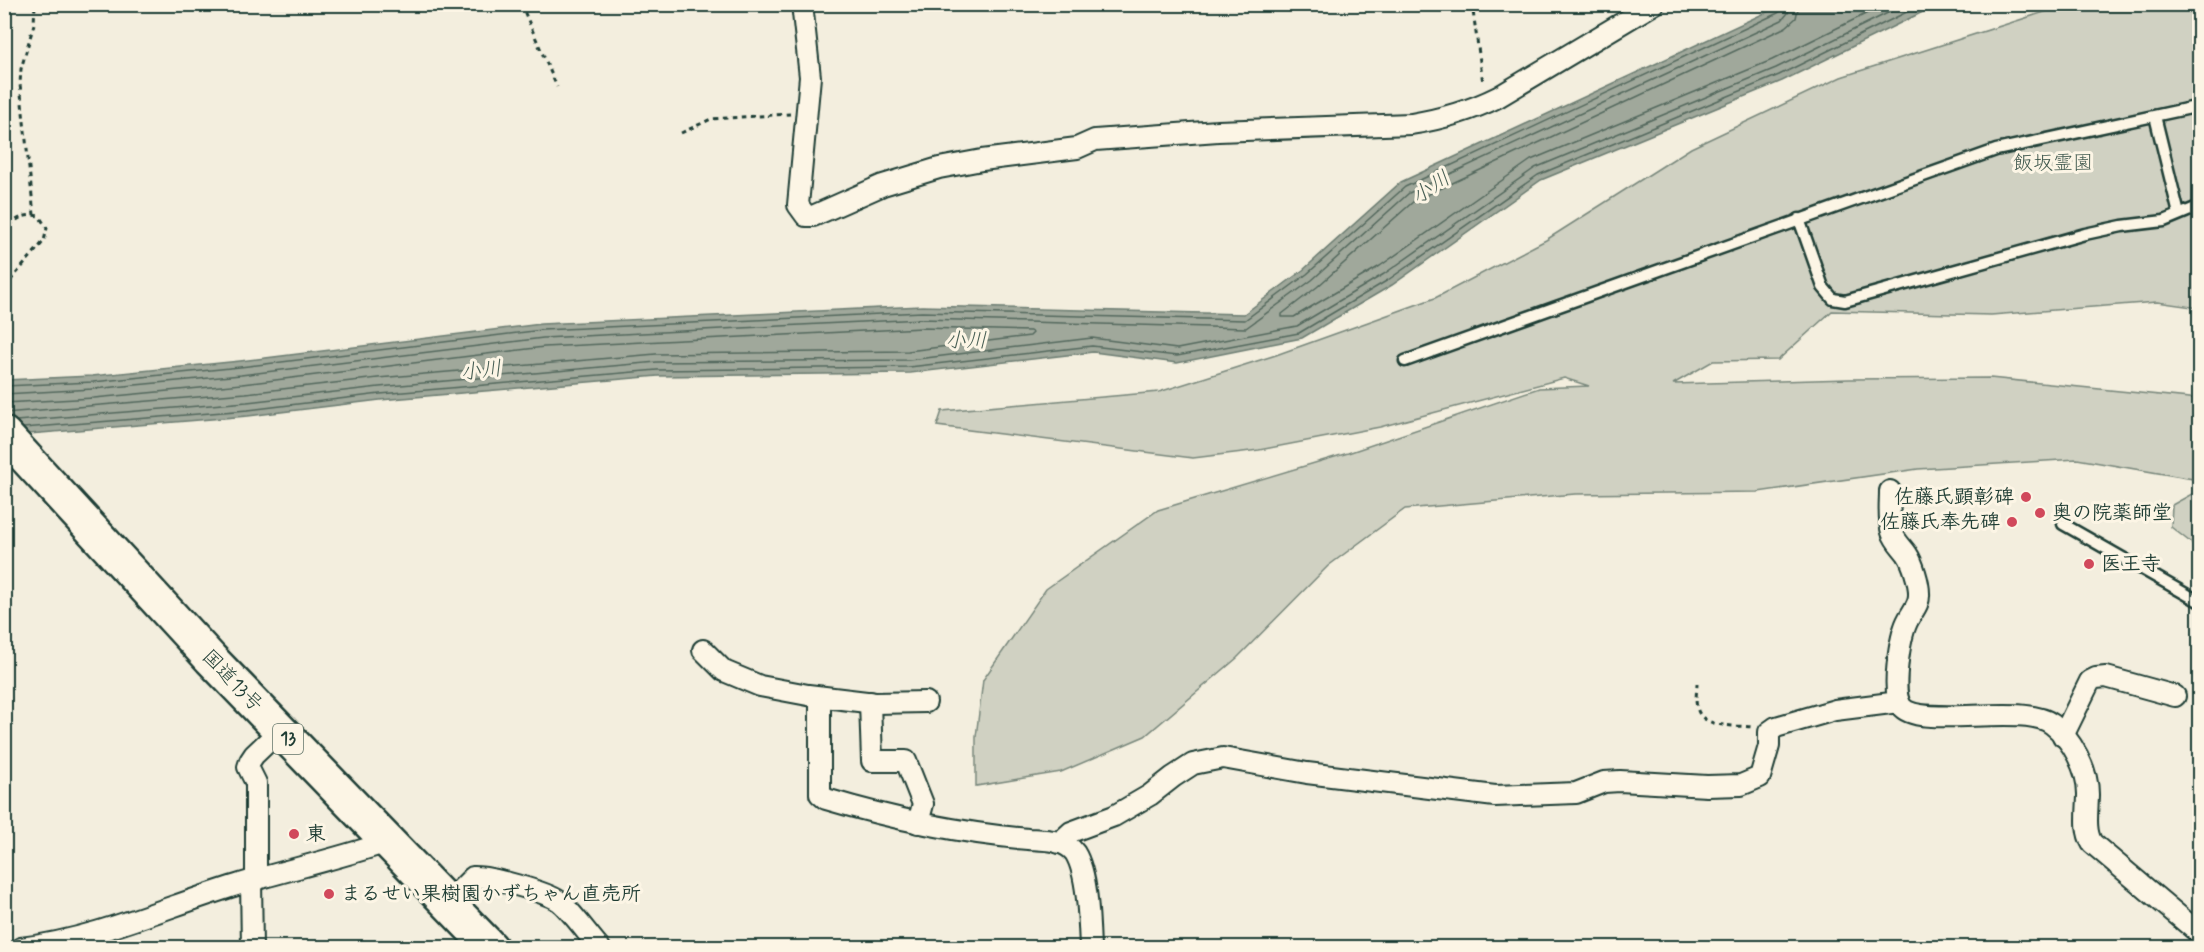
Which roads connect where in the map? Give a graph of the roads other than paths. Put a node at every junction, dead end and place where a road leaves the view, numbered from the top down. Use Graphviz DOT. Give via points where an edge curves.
graph roads {
  1 [pos="802,4"];
  2 [pos="1654,4"];
  3 [pos="2199,106"];
  4 [pos="2155,116"];
  5 [pos="2199,206"];
  6 [pos="2179,214"];
  7 [pos="1798,219"];
  8 [pos="1405,361"];
  9 [pos="4,434"];
  10 [pos="1890,491"];
  11 [pos="2063,524"];
  12 [pos="2199,602"];
  13 [pos="703,650"];
  14 [pos="2175,696"];
  15 [pos="820,697"];
  16 [pos="870,702"];
  17 [pos="926,702"];
  18 [pos="1899,702"];
  19 [pos="280,730"];
  20 [pos="2063,736"];
  21 [pos="918,823"];
  22 [pos="387,842"];
  23 [pos="1059,843"];
  24 [pos="253,880"];
  25 [pos="447,903"];
  26 [pos="2199,934"];
  27 [pos="70,944"];
  28 [pos="21,948"];
  29 [pos="252,948"];
  30 [pos="491,948"];
  31 [pos="600,948"];
  32 [pos="1090,948"];
  1 -- 2 [label="street" via="810,77 798,205 806,216 813,216 883,185 939,168 1077,148 1095,140 1437,120 1486,103"];
  3 -- 4 [label="lane"];
  4 -- 6 [label="lane"];
  4 -- 7 [label="lane" via="1996,150"];
  5 -- 6 [label="lane"];
  6 -- 7 [label="lane" via="2085,234 1845,301 1833,299 1823,287"];
  7 -- 8 [label="lane"];
  9 -- 19 [label="highway, 国道13号 / 13"];
  10 -- 18 [label="street" via="1891,530 1909,556 1919,591 1919,603 1901,639 1896,694"];
  11 -- 12 [label="lane"];
  13 -- 15 [label="street" via="724,670 742,680"];
  14 -- 20 [label="street" via="2106,677 2096,678 2090,681"];
  15 -- 16 [label="street"];
  15 -- 21 [label="street" via="820,794 836,802"];
  16 -- 17 [label="street"];
  16 -- 21 [label="street" via="872,761 906,761 923,804"];
  18 -- 20 [label="street" via="1908,711 1921,715 2037,718 2052,723"];
  18 -- 23 [label="street" via="1835,710 1773,729 1769,732 1760,777 1741,785 1620,781 1558,795 1479,794 1214,759 1193,764 1132,806 1071,832"];
  19 -- 22 [label="highway, 国道13号 / 13"];
  19 -- 24 [label="street" via="254,755 248,767 256,783"];
  20 -- 26 [label="street" via="2086,776 2088,834 2092,843"];
  21 -- 23 [label="street"];
  22 -- 24 [label="street"];
  22 -- 25 [label="highway, 国道13号 / 13"];
  23 -- 32 [label="street" via="1074,853 1082,870"];
  24 -- 27 [label="street"];
  24 -- 29 [label="street"];
  25 -- 30 [label="highway, 国道13号 / 13"];
  25 -- 31 [label="street" via="473,878 534,891 560,902"];
  27 -- 28 [label="street"];
}
